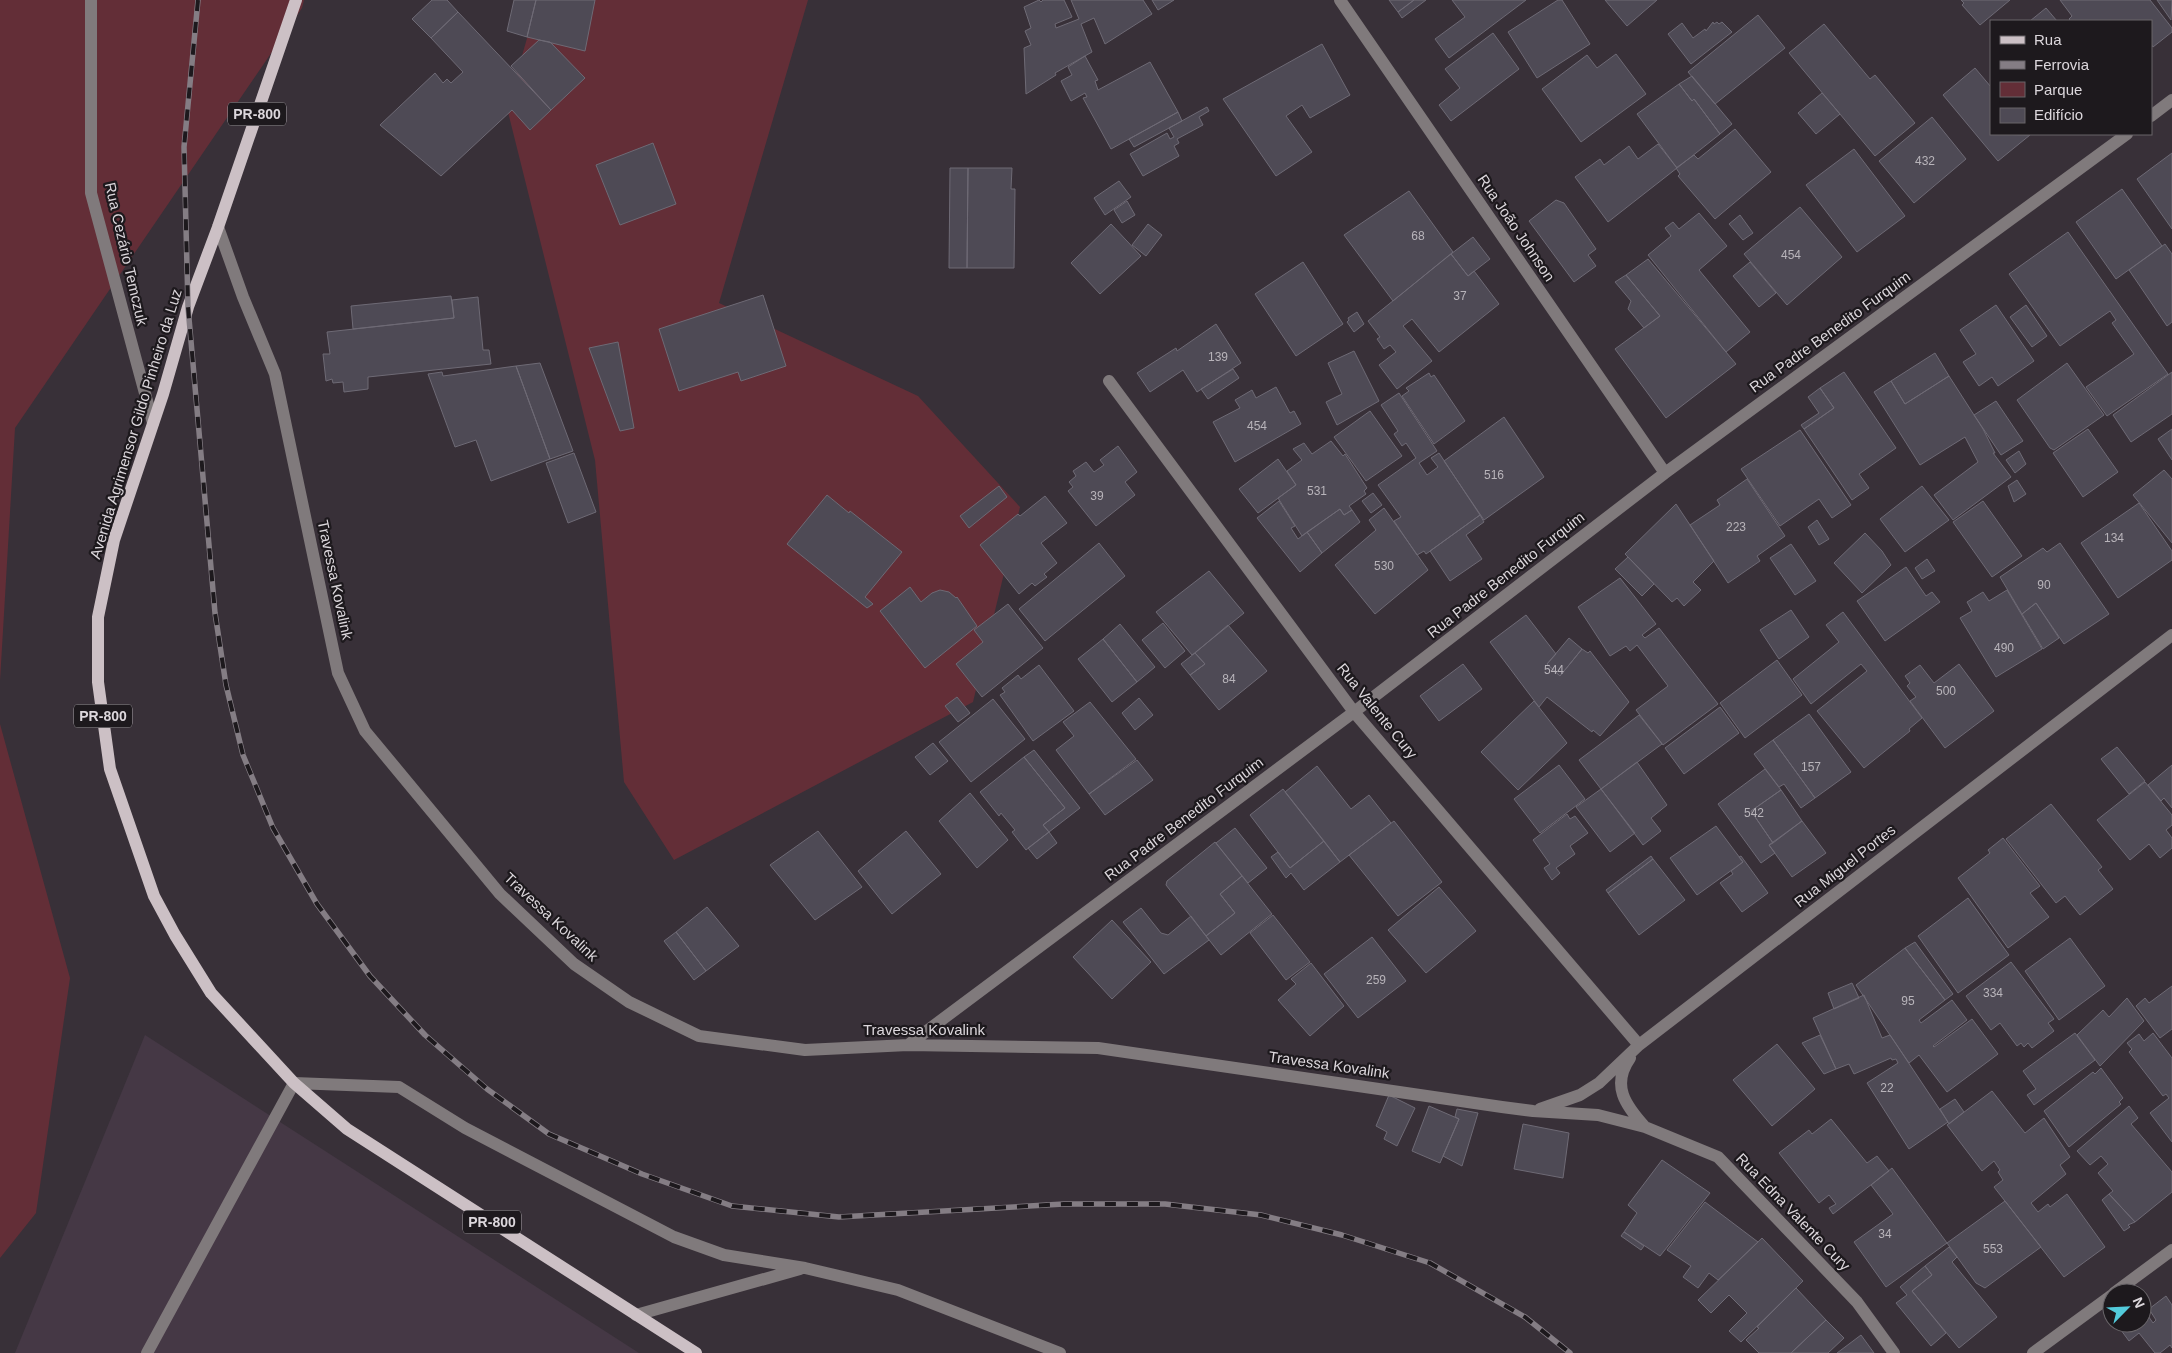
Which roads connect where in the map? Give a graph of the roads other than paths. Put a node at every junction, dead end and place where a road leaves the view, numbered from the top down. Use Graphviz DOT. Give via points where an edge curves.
graph roads {
  1 [pos="92,0"];
  2 [pos="296,0"];
  3 [pos="1340,0"];
  4 [pos="2172,100"];
  5 [pos="2152,115"];
  6 [pos="2126,135"];
  7 [pos="218,227"];
  8 [pos="1109,381"];
  9 [pos="153,423"];
  10 [pos="1665,473"];
  11 [pos="2172,635"];
  12 [pos="1354,712"];
  13 [pos="908,1045"];
  14 [pos="1639,1045"];
  15 [pos="294,1082"];
  16 [pos="1502,1107"];
  17 [pos="1533,1111"];
  18 [pos="1645,1126"];
  19 [pos="2172,1250"];
  20 [pos="805,1268"];
  21 [pos="2128,1283"];
  22 [pos="2102,1302"];
  23 [pos="636,1315"];
  24 [pos="147,1353"];
  25 [pos="696,1353"];
  26 [pos="1060,1353"];
  27 [pos="1894,1353"];
  28 [pos="2034,1353"];
  1 -- 9 [label="street, Rua Cezário Temczuk" via="91,193"];
  2 -- 7 [label="main road, Avenida Agrimensor Gildo Pinheiro da Luz / PR-800"];
  3 -- 10 [label="street, Rua João Johnson"];
  4 -- 5 [label="street"];
  6 -- 10 [label="street, Rua Padre Benedito Furquim"];
  7 -- 9 [label="main road, Avenida Agrimensor Gildo Pinheiro da Luz / PR-800" via="188,307"];
  7 -- 13 [label="street, Travessa Kovalink" via="275,374 338,673 365,731 500,894 574,964 629,1002 699,1036 805,1050"];
  8 -- 12 [label="street, Rua Valente Cury"];
  9 -- 15 [label="main road, Avenida Agrimensor Gildo Pinheiro da Luz / PR-800" via="114,540 98,617 98,682 110,768 154,896 175,935 212,993"];
  10 -- 12 [label="street, Rua Padre Benedito Furquim"];
  11 -- 14 [label="street, Rua Miguel Portes"];
  12 -- 13 [label="street, Rua Padre Benedito Furquim"];
  12 -- 14 [label="street, Rua Valente Cury"];
  13 -- 16 [label="street, Travessa Kovalink" via="1098,1048"];
  14 -- 17 [label="street, Rua Miguel Portes" via="1599,1083"];
  14 -- 18 [label="street, Rua Edna Valente Cury" via="1624,1068 1621,1094 1629,1110"];
  15 -- 20 [label="street" via="398,1087 465,1128 674,1237 724,1255"];
  15 -- 23 [label="main road, Avenida Agrimensor Gildo Pinheiro da Luz / PR-800" via="347,1129"];
  15 -- 24 [label="street"];
  16 -- 17 [label="street, Rua Edna Valente Cury"];
  17 -- 18 [label="street, Rua Edna Valente Cury" via="1598,1115"];
  18 -- 27 [label="street, Rua Edna Valente Cury" via="1718,1158 1857,1302"];
  19 -- 21 [label="street"];
  20 -- 23 [label="street"];
  20 -- 26 [label="street" via="898,1290"];
  22 -- 28 [label="street"];
  23 -- 25 [label="main road, Avenida Agrimensor Gildo Pinheiro da Luz / PR-800"];
}
